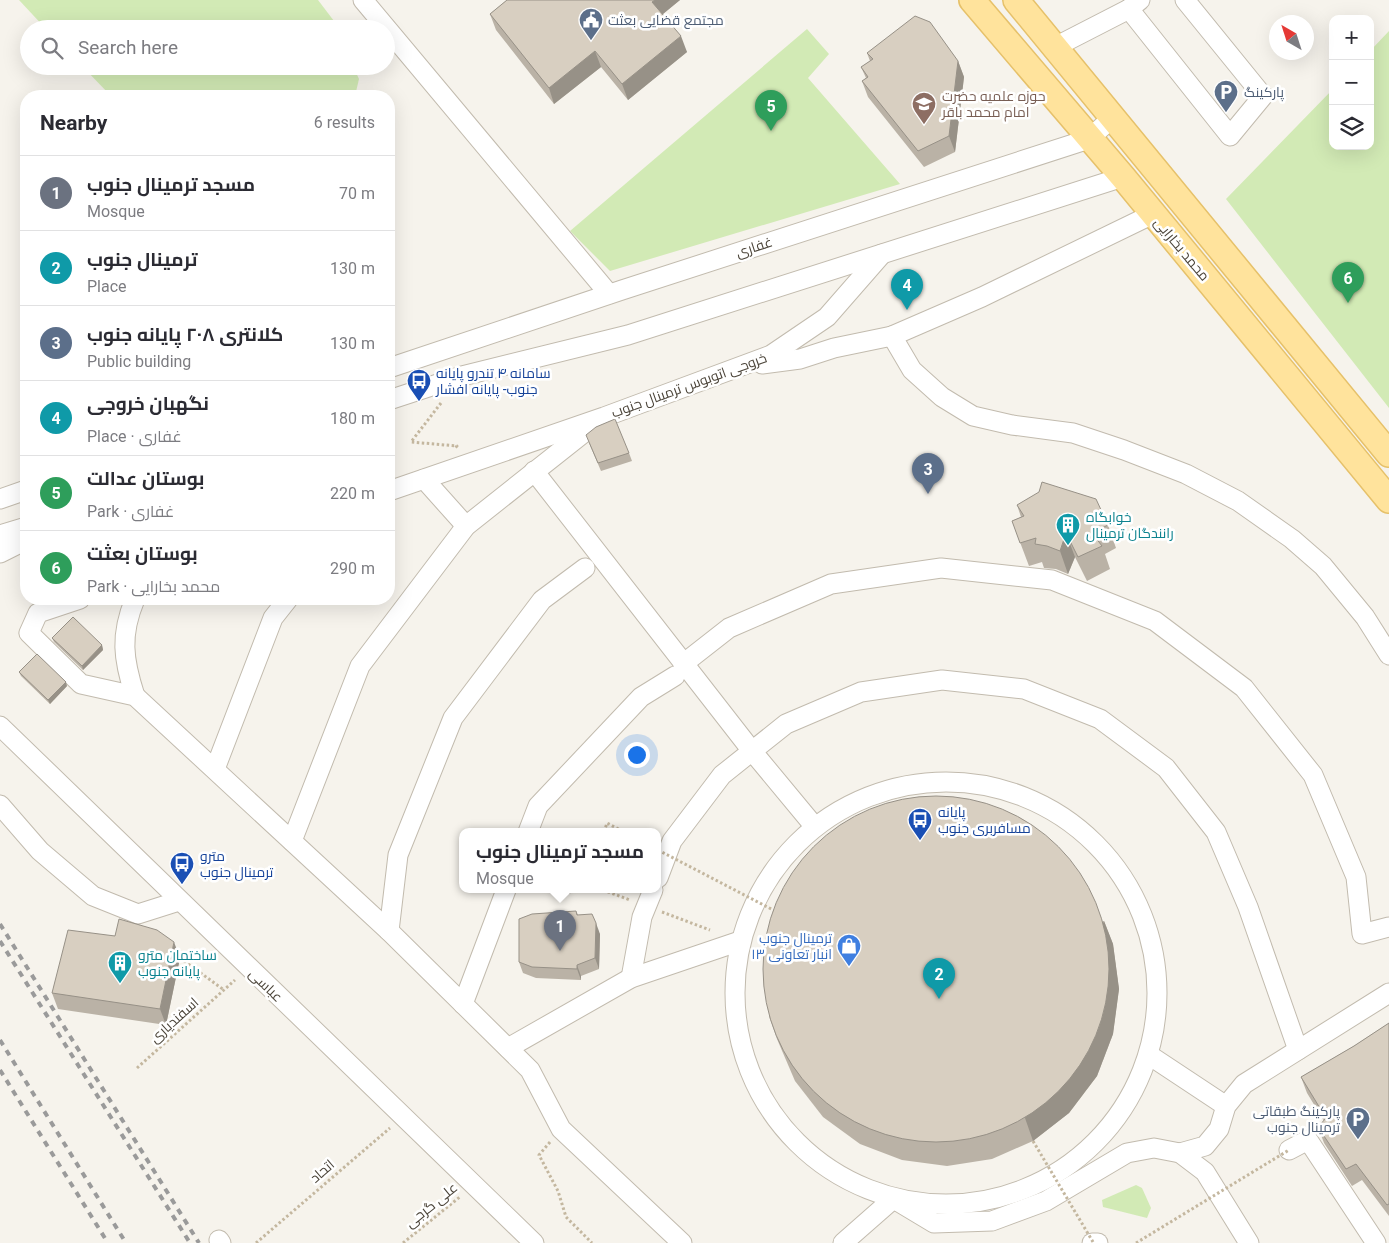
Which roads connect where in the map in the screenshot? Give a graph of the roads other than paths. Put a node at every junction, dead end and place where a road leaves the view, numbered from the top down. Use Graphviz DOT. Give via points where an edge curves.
graph roads {
  1 [pos="363,0"];
  2 [pos="972,0"];
  3 [pos="1016,0"];
  4 [pos="1186,0"];
  5 [pos="1134,5"];
  6 [pos="380,20"];
  7 [pos="395,38"];
  8 [pos="1055,47"];
  9 [pos="1120,125"];
  10 [pos="1089,139"];
  11 [pos="1123,177"];
  12 [pos="1153,214"];
  13 [pos="883,253"];
  14 [pos="609,294"];
  15 [pos="892,336"];
  16 [pos="395,366"];
  17 [pos="738,367"];
  18 [pos="395,398"];
  19 [pos="604,417"];
  20 [pos="1389,454"];
  21 [pos="534,471"];
  22 [pos="424,479"];
  23 [pos="395,489"];
  24 [pos="20,492"];
  25 [pos="0,499"];
  26 [pos="1389,500"];
  27 [pos="466,526"];
  28 [pos="20,529"];
  29 [pos="0,536"];
  30 [pos="20,543"];
  31 [pos="0,553"];
  32 [pos="585,568"];
  33 [pos="62,605"];
  34 [pos="133,605"];
  35 [pos="283,605"];
  36 [pos="1389,655"];
  37 [pos="679,670"];
  38 [pos="135,696"];
  39 [pos="0,726"];
  40 [pos="752,751"];
  41 [pos="215,769"];
  42 [pos="0,805"];
  43 [pos="815,827"];
  44 [pos="530,828"];
  45 [pos="292,841"];
  46 [pos="661,870"];
  47 [pos="505,893"];
  48 [pos="649,898"];
  49 [pos="179,901"];
  50 [pos="1389,927"];
  51 [pos="389,931"];
  52 [pos="740,942"];
  53 [pos="631,978"];
  54 [pos="1389,994"];
  55 [pos="463,1004"];
  56 [pos="508,1048"];
  57 [pos="1298,1050"];
  58 [pos="1149,1055"];
  59 [pos="1226,1106"];
  60 [pos="1289,1150"];
  61 [pos="1180,1154"];
  62 [pos="893,1199"];
  63 [pos="534,1243"];
  64 [pos="682,1243"];
  65 [pos="844,1243"];
  66 [pos="1093,1243"];
  67 [pos="1098,1243"];
  68 [pos="1249,1243"];
  69 [pos="1376,1243"];
  1 -- 6 [label="street"];
  2 -- 10 [label="main road, محمد بخارایی"];
  3 -- 8 [label="main road"];
  4 -- 5 [label="street" via="1263,96 1230,136"];
  5 -- 8 [label="street"];
  7 -- 14 [label="street"];
  8 -- 9 [label="main road"];
  9 -- 10 [label="street, غفاری"];
  9 -- 11 [label="main road"];
  9 -- 20 [label="main road"];
  10 -- 11 [label="main road, محمد بخارایی"];
  10 -- 14 [label="street, غفاری"];
  11 -- 12 [label="main road, محمد بخارایی"];
  11 -- 13 [label="street"];
  12 -- 15 [label="street" via="982,297"];
  12 -- 26 [label="main road, محمد بخارایی"];
  13 -- 17 [label="street, خروجی اتوبوس ترمینال جنوب" via="827,317 771,355"];
  13 -- 18 [label="street" via="628,335 462,376"];
  14 -- 16 [label="street, غفاری"];
  15 -- 17 [label="street" via="800,359"];
  15 -- 36 [label="street" via="912,370 942,397 973,416 1073,433 1186,474 1238,501 1292,538 1323,566 1365,617"];
  17 -- 19 [label="street, خروجی اتوبوس ترمینال جنوب"];
  19 -- 21 [label="street"];
  19 -- 22 [label="street, خروجی اتوبوس ترمینال جنوب"];
  21 -- 27 [label="street"];
  21 -- 37 [label="street"];
  22 -- 23 [label="street, خروجی اتوبوس ترمینال جنوب"];
  22 -- 27 [label="street"];
  24 -- 25 [label="street"];
  27 -- 45 [label="street" via="360,666"];
  28 -- 29 [label="street"];
  30 -- 31 [label="street"];
  32 -- 51 [label="street" via="542,600 453,718 398,856"];
  33 -- 38 [label="street" via="38,613 29,633 81,684"];
  34 -- 38 [label="street" via="125,631 124,650"];
  35 -- 41 [label="street" via="273,618"];
  37 -- 40 [label="street"];
  37 -- 44 [label="street" via="642,697 538,806"];
  37 -- 50 [label="street" via="729,628 831,584 942,568 1052,580 1155,621 1244,688 1313,775 1356,877 1362,934"];
  38 -- 41 [label="street"];
  39 -- 49 [label="street, عباسی"];
  40 -- 43 [label="street"];
  40 -- 46 [label="street" via="722,775 672,840"];
  40 -- 57 [label="street" via="786,724 862,692 942,680 1024,689 1100,719 1166,768 1216,832 1248,908"];
  41 -- 45 [label="street"];
  42 -- 49 [label="street" via="40,851 93,896 138,914"];
  43 -- 52 [label="street" via="782,859 756,898"];
  43 -- 58 [label="street" via="861,799 913,784 957,782 1019,793 1066,818 1106,853 1136,898 1154,949 1158,1002"];
  45 -- 51 [label="street"];
  47 -- 55 [label="street"];
  48 -- 53 [label="street" via="642,917"];
  49 -- 63 [label="street, عباسی"];
  51 -- 55 [label="street"];
  52 -- 53 [label="street"];
  52 -- 62 [label="street" via="734,996 741,1051 763,1102 797,1146 842,1179"];
  53 -- 56 [label="street"];
  54 -- 57 [label="street"];
  55 -- 56 [label="street"];
  56 -- 64 [label="street" via="530,1070 562,1129"];
  57 -- 59 [label="street" via="1244,1084"];
  58 -- 59 [label="street"];
  58 -- 62 [label="street" via="1127,1104 1093,1146 1050,1178 1000,1198 947,1206"];
  59 -- 61 [label="street" via="1220,1129 1205,1146"];
  60 -- 69 [label="street" via="1308,1140"];
  61 -- 62 [label="street" via="1154,1148 1127,1153 1046,1201 992,1221 934,1223"];
  61 -- 68 [label="street" via="1205,1172"];
  62 -- 65 [label="street"];
  66 -- 67 [label="street"];
}
